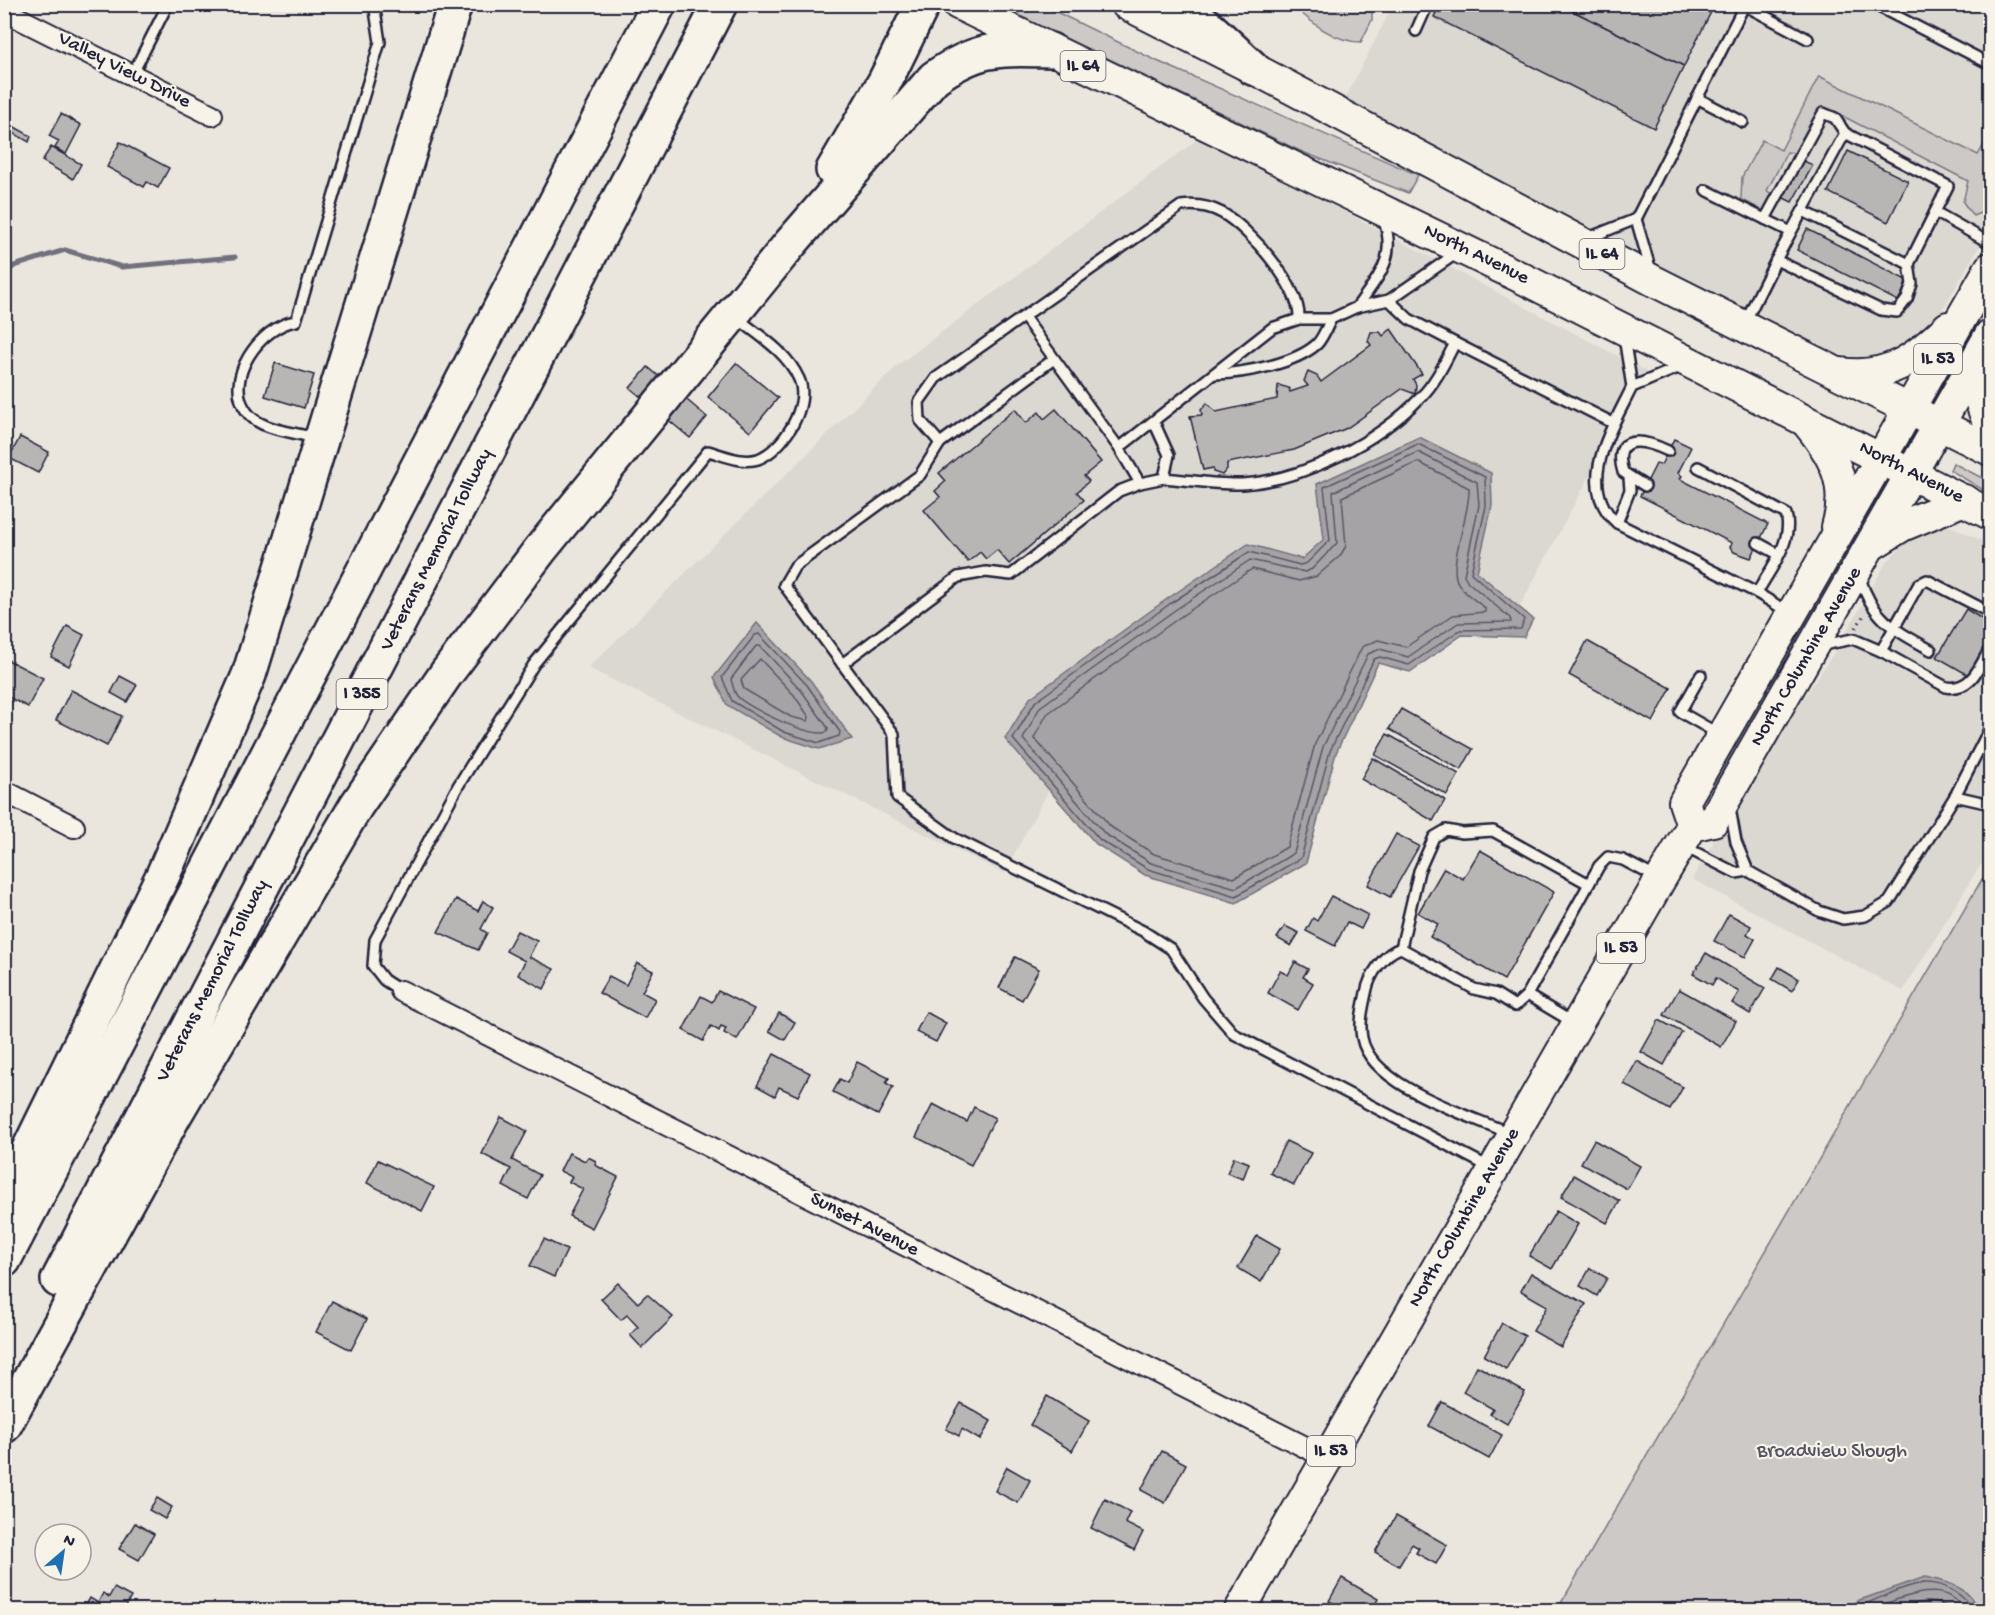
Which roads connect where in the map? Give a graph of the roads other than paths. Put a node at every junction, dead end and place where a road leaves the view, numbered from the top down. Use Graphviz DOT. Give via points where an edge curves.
graph roads {
  1 [pos="168,4"];
  2 [pos="374,4"];
  3 [pos="455,4"];
  4 [pos="658,4"];
  5 [pos="720,4"];
  6 [pos="923,4"];
  7 [pos="958,4"];
  8 [pos="1126,4"];
  9 [pos="1172,4"];
  10 [pos="1428,4"];
  11 [pos="1873,4"];
  12 [pos="1744,5"];
  13 [pos="4,11"];
  14 [pos="1416,31"];
  15 [pos="1809,39"];
  16 [pos="1050,50"];
  17 [pos="1990,64"];
  18 [pos="1253,68"];
  19 [pos="132,75"];
  20 [pos="1696,98"];
  21 [pos="212,115"];
  22 [pos="1743,122"];
  23 [pos="1845,133"];
  24 [pos="1706,190"];
  25 [pos="1380,208"];
  26 [pos="1803,211"];
  27 [pos="1935,212"];
  28 [pos="1636,219"];
  29 [pos="1765,219"];
  30 [pos="1791,232"];
  31 [pos="1579,242"];
  32 [pos="1990,243"];
  33 [pos="790,244"];
  34 [pos="1463,249"];
  35 [pos="1776,260"];
  36 [pos="1909,264"];
  37 [pos="1990,268"];
  38 [pos="1654,282"];
  39 [pos="1389,300"];
  40 [pos="1357,307"];
  41 [pos="1967,309"];
  42 [pos="734,315"];
  43 [pos="1024,317"];
  44 [pos="1299,319"];
  45 [pos="1331,319"];
  46 [pos="1742,327"];
  47 [pos="1623,330"];
  48 [pos="1455,343"];
  49 [pos="1986,344"];
  50 [pos="1054,359"];
  51 [pos="1691,364"];
  52 [pos="1832,372"];
  53 [pos="1216,374"];
  54 [pos="1632,387"];
  55 [pos="1909,410"];
  56 [pos="328,419"];
  57 [pos="1804,419"];
  58 [pos="1154,422"];
  59 [pos="1613,423"];
  60 [pos="1940,425"];
  61 [pos="1990,429"];
  62 [pos="940,443"];
  63 [pos="1119,448"];
  64 [pos="1990,450"];
  65 [pos="1668,451"];
  66 [pos="1880,458"];
  67 [pos="1698,467"];
  68 [pos="1912,474"];
  69 [pos="1164,478"];
  70 [pos="1629,478"];
  71 [pos="1140,483"];
  72 [pos="1645,486"];
  73 [pos="1964,500"];
  74 [pos="1990,514"];
  75 [pos="1617,523"];
  76 [pos="1758,543"];
  77 [pos="1873,544"];
  78 [pos="1832,545"];
  79 [pos="1778,554"];
  80 [pos="1857,570"];
  81 [pos="1757,593"];
  82 [pos="1990,607"];
  83 [pos="1792,614"];
  84 [pos="1894,629"];
  85 [pos="1812,648"];
  86 [pos="1990,648"];
  87 [pos="1931,650"];
  88 [pos="1881,651"];
  89 [pos="842,664"];
  90 [pos="1701,675"];
  91 [pos="1990,728"];
  92 [pos="1722,736"];
  93 [pos="4,791"];
  94 [pos="1730,792"];
  95 [pos="1955,796"];
  96 [pos="1990,804"];
  97 [pos="74,827"];
  98 [pos="1687,835"];
  99 [pos="1748,871"];
  100 [pos="1660,880"];
  101 [pos="1589,885"];
  102 [pos="1401,948"];
  103 [pos="401,991"];
  104 [pos="1527,994"];
  105 [pos="1577,1024"];
  106 [pos="1514,1135"];
  107 [pos="1494,1170"];
  108 [pos="4,1200"];
  109 [pos="4,1260"];
  110 [pos="4,1383"];
  111 [pos="4,1426"];
  112 [pos="1326,1458"];
  113 [pos="1240,1611"];
  1 -- 19 [label="lane"];
  2 -- 56 [label="lane" via="380,42 296,321 281,323 263,337 243,367 239,385 246,412 256,421 306,436"];
  3 -- 56 [label="highway"];
  4 -- 109 [label="highway, I 355"];
  5 -- 110 [label="highway, Veterans Memorial Tollway / I 355"];
  6 -- 33 [label="highway" via="885,81"];
  7 -- 16 [label="main road, North Avenue / IL 64"];
  8 -- 18 [label="main road, IL 64"];
  9 -- 18 [label="highway" via="1200,19"];
  10 -- 14 [label="lane"];
  11 -- 17 [label="lane"];
  12 -- 15 [label="lane"];
  12 -- 20 [label="lane"];
  13 -- 19 [label="street, Valley View Drive"];
  16 -- 25 [label="main road, North Avenue / IL 64"];
  16 -- 33 [label="highway" via="980,52 956,62 934,78"];
  18 -- 31 [label="main road, IL 64"];
  19 -- 21 [label="street, Valley View Drive"];
  20 -- 22 [label="lane"];
  20 -- 28 [label="lane"];
  23 -- 26 [label="lane"];
  23 -- 27 [label="lane" via="1948,186"];
  23 -- 29 [label="lane" via="1835,118 1823,113"];
  24 -- 29 [label="lane"];
  25 -- 34 [label="main road, North Avenue / IL 64"];
  25 -- 40 [label="lane" via="1390,236 1387,265"];
  26 -- 30 [label="lane"];
  26 -- 36 [label="lane"];
  27 -- 32 [label="lane"];
  27 -- 36 [label="lane"];
  28 -- 31 [label="lane"];
  28 -- 38 [label="lane"];
  29 -- 30 [label="lane"];
  30 -- 35 [label="lane"];
  31 -- 38 [label="main road, IL 64"];
  33 -- 42 [label="highway"];
  34 -- 39 [label="lane"];
  34 -- 47 [label="main road, North Avenue / IL 64"];
  35 -- 36 [label="lane" via="1881,310 1897,312 1912,284"];
  35 -- 46 [label="lane"];
  37 -- 41 [label="main road, IL 53"];
  38 -- 46 [label="main road, IL 64"];
  39 -- 40 [label="lane"];
  39 -- 48 [label="lane" via="1409,319"];
  40 -- 45 [label="lane"];
  41 -- 52 [label="main road" via="1906,362 1880,374"];
  41 -- 55 [label="main road, IL 53"];
  42 -- 103 [label="lane" via="780,351 789,363 800,381 799,414 790,430 758,459 740,460 708,451 534,664 458,786 375,940 373,966 384,980"];
  42 -- 111 [label="highway" via="540,550 446,674 356,807 173,1118"];
  43 -- 44 [label="lane" via="1181,206 1196,204 1221,212 1252,238 1293,291 1300,309"];
  43 -- 50 [label="lane"];
  43 -- 62 [label="lane" via="936,378 919,402 920,420"];
  44 -- 45 [label="lane"];
  44 -- 53 [label="lane" via="1272,328"];
  45 -- 53 [label="lane" via="1317,343 1287,360 1246,373"];
  46 -- 52 [label="main road, IL 64"];
  47 -- 51 [label="main road, North Avenue / IL 64"];
  47 -- 54 [label="lane"];
  48 -- 59 [label="lane"];
  48 -- 69 [label="lane" via="1421,398 1331,462 1242,484"];
  49 -- 60 [label="main road, IL 53"];
  49 -- 61 [label="main road" via="1979,397"];
  50 -- 62 [label="lane"];
  50 -- 63 [label="lane"];
  51 -- 54 [label="lane"];
  51 -- 57 [label="main road, North Avenue / IL 64"];
  52 -- 55 [label="main road, IL 64"];
  53 -- 58 [label="lane"];
  54 -- 59 [label="lane"];
  55 -- 60 [label="main road, IL 64"];
  55 -- 66 [label="main road, IL 53"];
  56 -- 108 [label="highway" via="249,675 217,755 163,875"];
  57 -- 66 [label="main road, North Avenue / IL 64"];
  57 -- 78 [label="main road" via="1830,450 1838,474 1844,506"];
  58 -- 63 [label="lane"];
  58 -- 69 [label="lane" via="1169,455"];
  59 -- 75 [label="lane" via="1601,450 1598,487 1604,511"];
  60 -- 64 [label="main road, IL 64"];
  60 -- 68 [label="main road, IL 53"];
  62 -- 89 [label="lane" via="920,475 795,566 784,585"];
  63 -- 71 [label="lane"];
  65 -- 70 [label="lane" via="1648,442 1636,440 1628,444 1620,456 1623,472"];
  66 -- 68 [label="main road, North Avenue / IL 64"];
  66 -- 78 [label="main road, North Columbine Avenue / IL 53"];
  67 -- 79 [label="lane" via="1786,514 1788,537"];
  68 -- 73 [label="main road, North Avenue / IL 64"];
  68 -- 77 [label="main road, North Columbine Avenue / IL 53"];
  69 -- 71 [label="lane"];
  70 -- 72 [label="lane"];
  70 -- 75 [label="lane" via="1630,490"];
  71 -- 89 [label="lane" via="1119,491 1011,575 986,572 958,577"];
  73 -- 74 [label="main road, North Avenue / IL 64"];
  73 -- 77 [label="main road" via="1902,526"];
  75 -- 81 [label="lane"];
  76 -- 79 [label="lane"];
  77 -- 80 [label="main road, North Columbine Avenue / IL 53"];
  78 -- 83 [label="main road, North Columbine Avenue / IL 53"];
  79 -- 81 [label="lane"];
  80 -- 84 [label="lane" via="1872,607"];
  80 -- 85 [label="main road, North Columbine Avenue / IL 53"];
  81 -- 83 [label="lane"];
  82 -- 84 [label="lane" via="1983,609 1927,580 1919,584"];
  83 -- 92 [label="main road, North Columbine Avenue / IL 53"];
  84 -- 87 [label="lane"];
  84 -- 88 [label="lane"];
  85 -- 88 [label="lane" via="1853,639"];
  85 -- 94 [label="main road, North Columbine Avenue / IL 53"];
  86 -- 88 [label="lane" via="1968,684 1958,689 1946,687"];
  89 -- 107 [label="lane" via="894,734 897,798 954,838 1143,931 1171,949 1203,998 1234,1034"];
  90 -- 92 [label="lane" via="1680,712"];
  91 -- 95 [label="lane"];
  92 -- 98 [label="main road, North Columbine Avenue / IL 53" via="1684,802"];
  93 -- 97 [label="street"];
  94 -- 98 [label="main road, North Columbine Avenue / IL 53" via="1713,821"];
  94 -- 99 [label="lane" via="1731,823"];
  95 -- 96 [label="lane"];
  95 -- 99 [label="lane" via="1889,903 1865,916 1843,919 1819,911"];
  98 -- 99 [label="lane" via="1736,873"];
  98 -- 100 [label="main road, North Columbine Avenue / IL 53"];
  100 -- 101 [label="lane" via="1623,860 1608,857"];
  100 -- 105 [label="main road, North Columbine Avenue / IL 53"];
  101 -- 102 [label="lane" via="1493,831 1446,830 1434,837 1419,871"];
  101 -- 104 [label="lane"];
  102 -- 104 [label="lane" via="1474,989 1496,994 1515,1006"];
  102 -- 106 [label="lane" via="1390,951 1368,982 1361,1018 1362,1039 1372,1061 1397,1082"];
  103 -- 112 [label="street, Sunset Avenue"];
  104 -- 105 [label="lane"];
  105 -- 106 [label="main road, North Columbine Avenue / IL 53"];
  106 -- 107 [label="main road, North Columbine Avenue / IL 53"];
  107 -- 112 [label="main road, North Columbine Avenue / IL 53"];
  112 -- 113 [label="main road, North Columbine Avenue / IL 53"];
}
